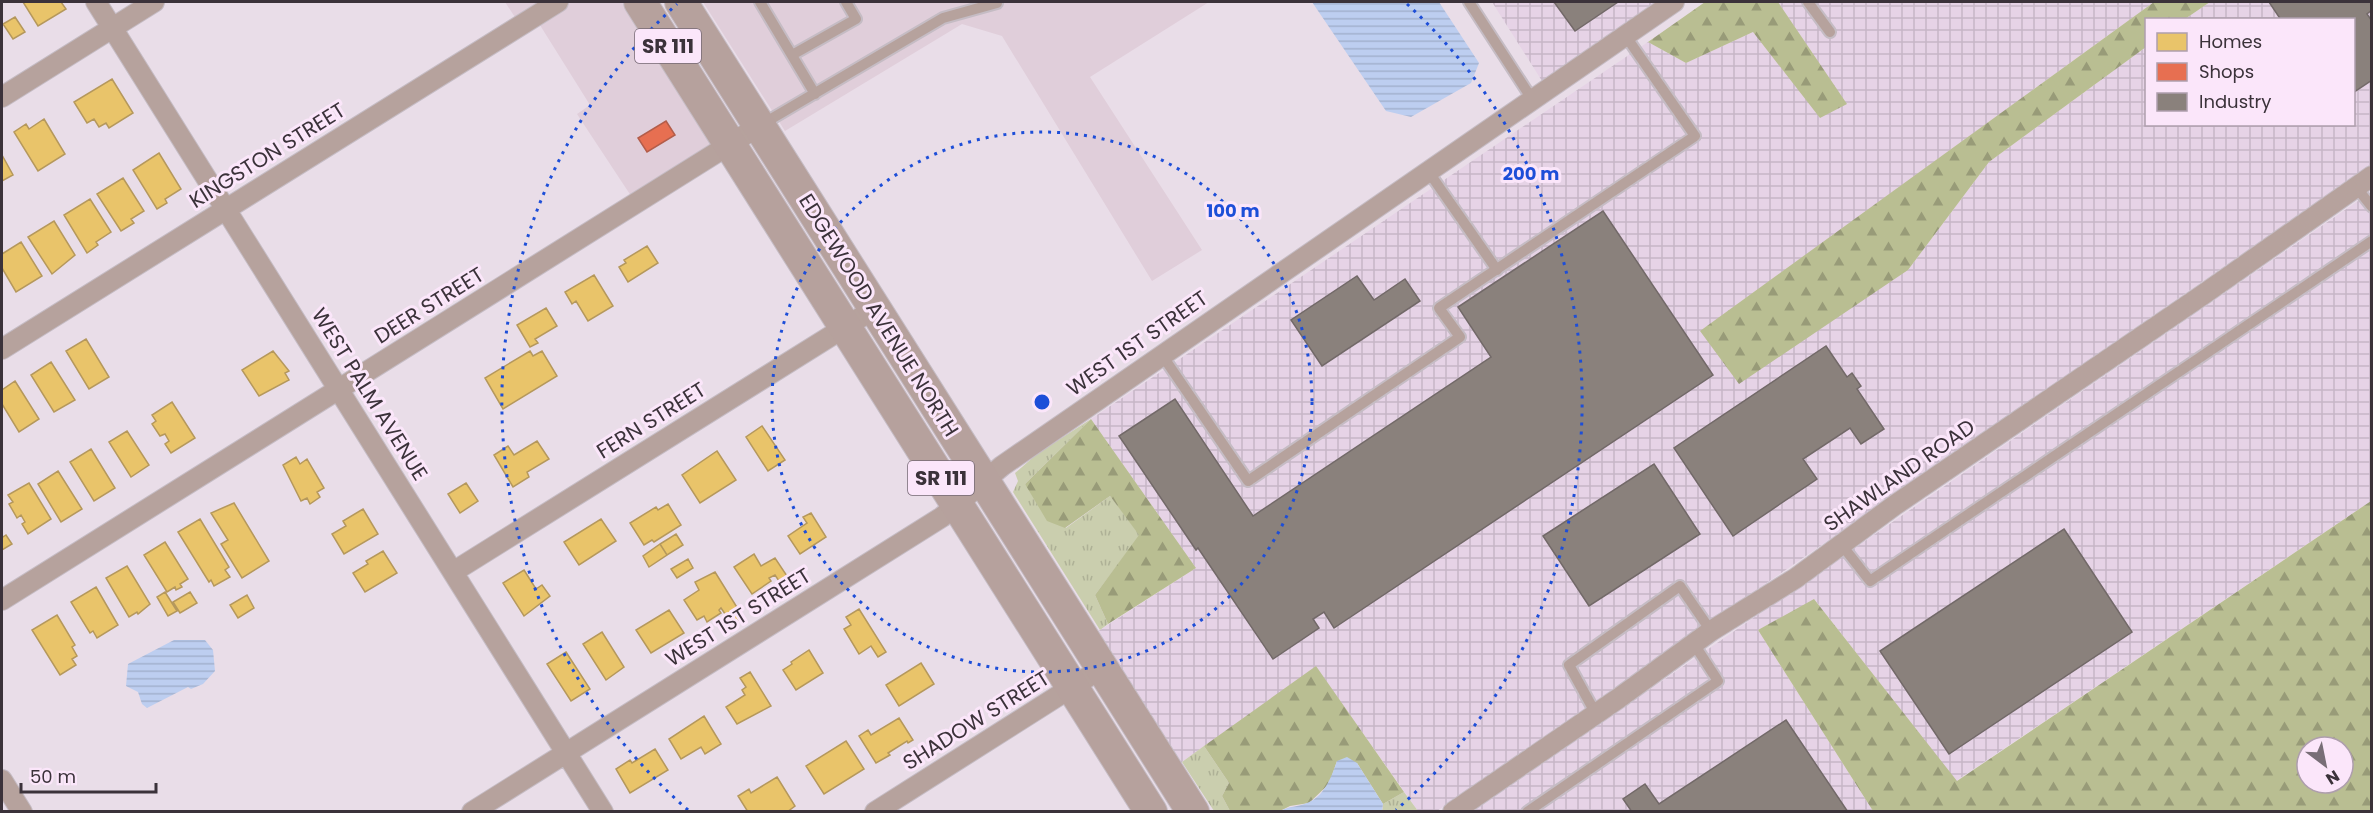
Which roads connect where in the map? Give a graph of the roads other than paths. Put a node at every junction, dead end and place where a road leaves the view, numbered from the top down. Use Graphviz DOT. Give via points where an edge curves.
graph roads {
  1 [pos="96,2"];
  2 [pos="154,2"];
  3 [pos="558,2"];
  4 [pos="640,2"];
  5 [pos="681,2"];
  6 [pos="760,2"];
  7 [pos="846,2"];
  8 [pos="1469,2"];
  9 [pos="1674,2"];
  10 [pos="1808,2"];
  11 [pos="997,3"];
  12 [pos="112,28"];
  13 [pos="1830,32"];
  14 [pos="1625,35"];
  15 [pos="792,55"];
  16 [pos="814,94"];
  17 [pos="2,97"];
  18 [pos="1533,99"];
  19 [pos="759,126"];
  20 [pos="731,144"];
  21 [pos="1428,171"];
  22 [pos="2364,181"];
  23 [pos="2372,207"];
  24 [pos="225,208"];
  25 [pos="2372,241"];
  26 [pos="1497,270"];
  27 [pos="874,309"];
  28 [pos="846,326"];
  29 [pos="2,349"];
  30 [pos="1162,356"];
  31 [pos="339,389"];
  32 [pos="983,480"];
  33 [pos="957,502"];
  34 [pos="1841,544"];
  35 [pos="453,572"];
  36 [pos="2,600"];
  37 [pos="1711,631"];
  38 [pos="1694,644"];
  39 [pos="1102,668"];
  40 [pos="1073,687"];
  41 [pos="1596,714"];
  42 [pos="567,753"];
  43 [pos="2,780"];
  44 [pos="22,812"];
  45 [pos="472,812"];
  46 [pos="603,812"];
  47 [pos="875,812"];
  48 [pos="1151,812"];
  49 [pos="1193,812"];
  50 [pos="1453,812"];
  51 [pos="1527,812"];
  1 -- 12 [label="street, WEST PALM AVENUE"];
  2 -- 12 [label="street"];
  3 -- 24 [label="street, KINGSTON STREET"];
  4 -- 20 [label="main road, EDGEWOOD AVENUE NORTH / SR 111"];
  5 -- 19 [label="main road, EDGEWOOD AVENUE NORTH / SR 111"];
  6 -- 15 [label="lane"];
  7 -- 15 [label="lane" via="856,19"];
  8 -- 18 [label="lane"];
  9 -- 14 [label="street, WEST 1ST STREET"];
  10 -- 13 [label="lane"];
  11 -- 16 [label="lane" via="943,18"];
  12 -- 17 [label="street"];
  12 -- 24 [label="street, WEST PALM AVENUE"];
  14 -- 18 [label="street, WEST 1ST STREET"];
  14 -- 26 [label="lane" via="1695,136"];
  15 -- 16 [label="lane"];
  16 -- 19 [label="lane"];
  18 -- 21 [label="street, WEST 1ST STREET"];
  19 -- 20 [label="street, DEER STREET"];
  19 -- 27 [label="main road, EDGEWOOD AVENUE NORTH / SR 111"];
  20 -- 28 [label="main road, EDGEWOOD AVENUE NORTH / SR 111"];
  20 -- 31 [label="street, DEER STREET"];
  21 -- 26 [label="lane"];
  21 -- 30 [label="street, WEST 1ST STREET"];
  22 -- 23 [label="lane"];
  22 -- 34 [label="street, SHAWLAND ROAD"];
  24 -- 29 [label="street, KINGSTON STREET"];
  24 -- 31 [label="street, WEST PALM AVENUE"];
  25 -- 34 [label="lane" via="1870,581"];
  26 -- 30 [label="lane" via="1439,309 1460,337 1248,481"];
  27 -- 28 [label="street, FERN STREET"];
  27 -- 32 [label="main road, EDGEWOOD AVENUE NORTH / SR 111"];
  28 -- 33 [label="main road, EDGEWOOD AVENUE NORTH / SR 111"];
  28 -- 35 [label="street, FERN STREET"];
  30 -- 32 [label="street, WEST 1ST STREET"];
  31 -- 35 [label="street, WEST PALM AVENUE"];
  31 -- 36 [label="street, DEER STREET"];
  32 -- 33 [label="street, WEST 1ST STREET"];
  32 -- 39 [label="main road, EDGEWOOD AVENUE NORTH / SR 111"];
  33 -- 40 [label="main road, EDGEWOOD AVENUE NORTH / SR 111"];
  33 -- 42 [label="street, WEST 1ST STREET" via="942,517"];
  34 -- 37 [label="street, SHAWLAND ROAD" via="1796,578"];
  35 -- 42 [label="street, WEST PALM AVENUE"];
  37 -- 38 [label="street, SHAWLAND ROAD"];
  37 -- 41 [label="lane" via="1680,586 1569,665"];
  38 -- 41 [label="street, SHAWLAND ROAD"];
  38 -- 51 [label="lane" via="1718,681"];
  39 -- 40 [label="street, SHADOW STREET"];
  39 -- 49 [label="main road, EDGEWOOD AVENUE NORTH / SR 111"];
  40 -- 47 [label="street, SHADOW STREET"];
  40 -- 48 [label="main road, EDGEWOOD AVENUE NORTH / SR 111"];
  41 -- 50 [label="street, SHAWLAND ROAD"];
  42 -- 45 [label="street, WEST 1ST STREET"];
  42 -- 46 [label="street, WEST PALM AVENUE"];
  43 -- 44 [label="street"];
}
